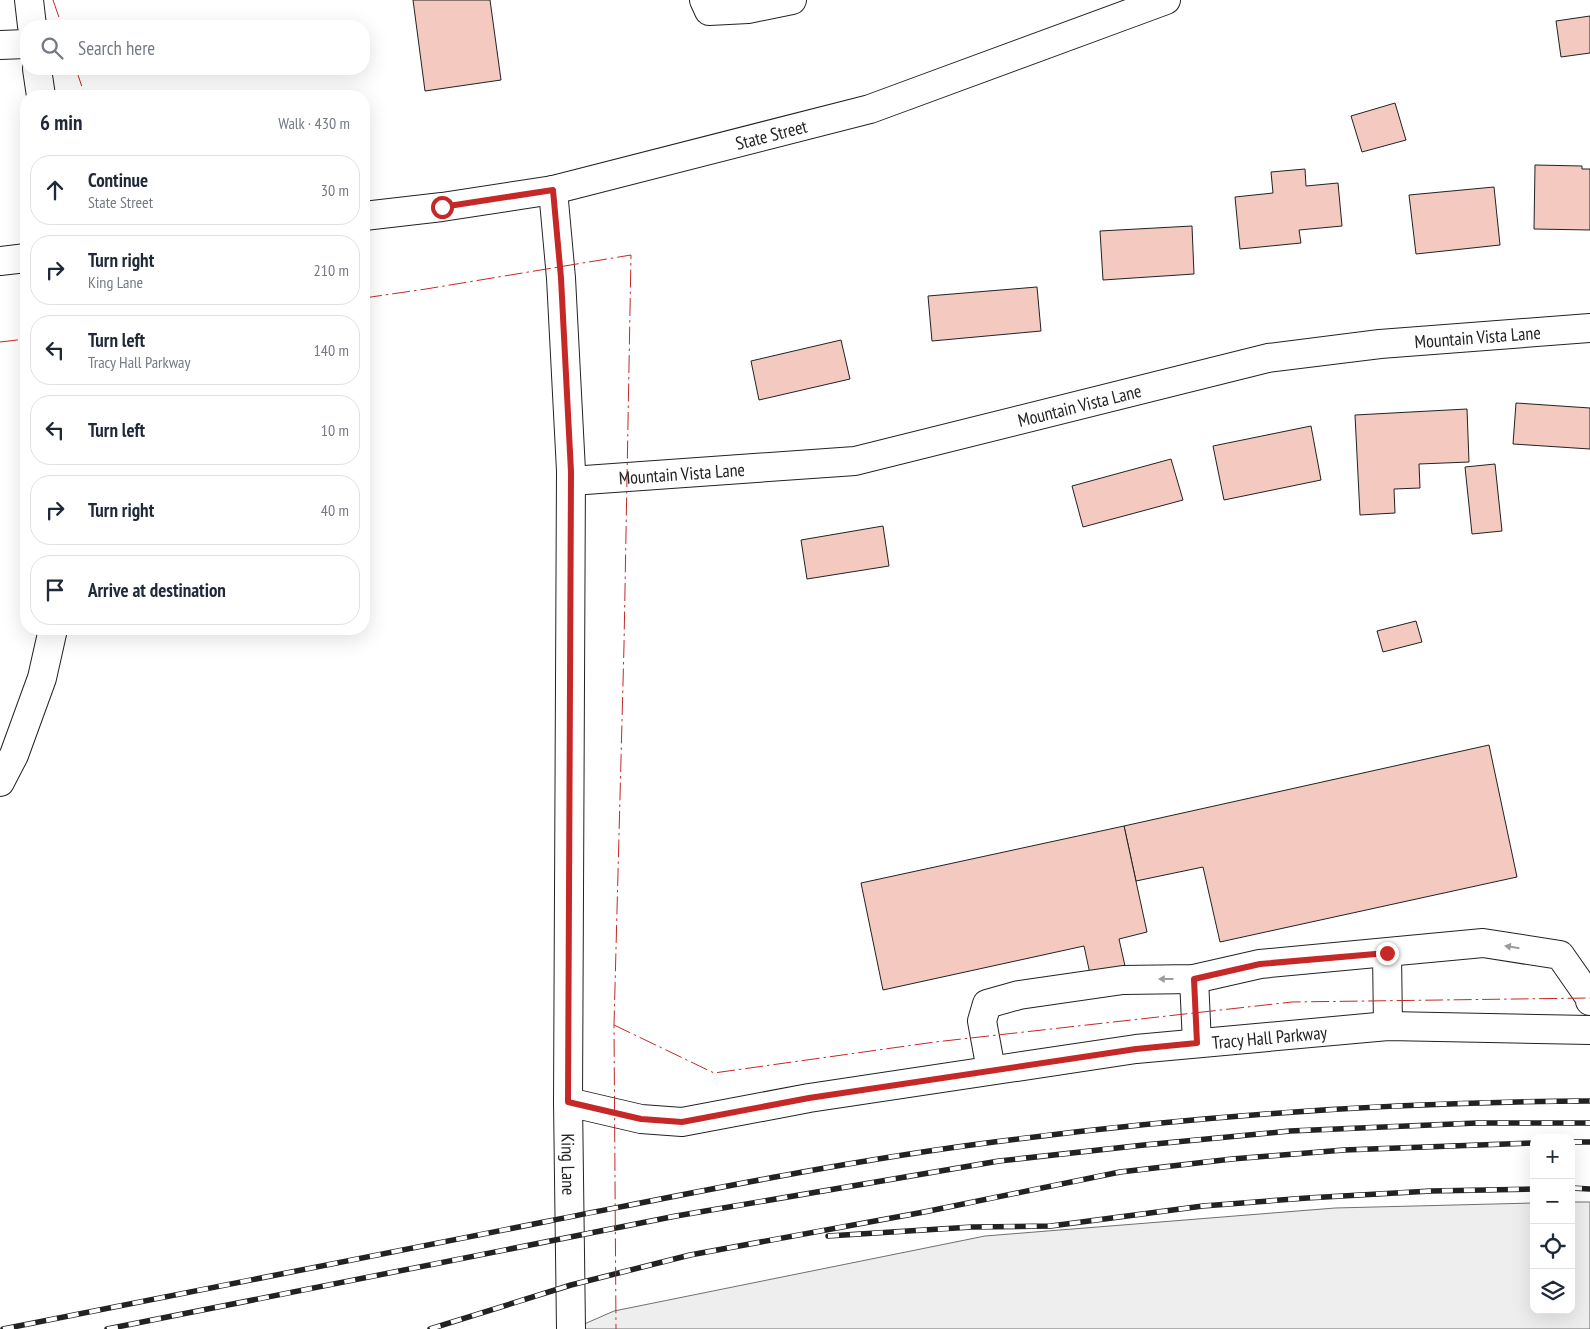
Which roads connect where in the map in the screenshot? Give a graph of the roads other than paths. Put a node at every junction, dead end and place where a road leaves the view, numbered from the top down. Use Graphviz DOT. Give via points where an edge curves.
graph roads {
  1 [pos="29,0"];
  2 [pos="704,0"];
  3 [pos="792,0"];
  4 [pos="1166,0"];
  5 [pos="31,20"];
  6 [pos="20,44"];
  7 [pos="0,45"];
  8 [pos="38,75"];
  9 [pos="40,90"];
  10 [pos="553,190"];
  11 [pos="370,215"];
  12 [pos="20,259"];
  13 [pos="0,261"];
  14 [pos="1590,328"];
  15 [pos="571,481"];
  16 [pos="52,635"];
  17 [pos="0,782"];
  18 [pos="1387,953"];
  19 [pos="1194,979"];
  20 [pos="1590,1001"];
  21 [pos="1388,1026"];
  22 [pos="1590,1030"];
  23 [pos="1197,1043"];
  24 [pos="991,1070"];
  25 [pos="568,1102"];
  26 [pos="570,1329"];
  1 -- 5 [label="street"];
  2 -- 3 [label="street" via="709,11 748,9"];
  4 -- 10 [label="street, State Street" via="870,108"];
  6 -- 7 [label="street"];
  8 -- 9 [label="street"];
  10 -- 11 [label="street, State Street"];
  10 -- 15 [label="street, King Lane" via="561,278"];
  12 -- 13 [label="street"];
  14 -- 15 [label="street, Mountain Vista Lane" via="1380,344 1268,358 855,461"];
  15 -- 25 [label="street, King Lane"];
  16 -- 17 [label="street" via="42,678 14,755"];
  18 -- 19 [label="street" via="1260,964"];
  20 -- 18 [label="street, one-way" via="1560,955 1483,943"];
  18 -- 21 [label="street"];
  19 -- 23 [label="street"];
  19 -- 24 [label="street, one-way" via="1123,980 1019,995 987,1004 982,1022"];
  21 -- 22 [label="street, Tracy Hall Parkway"];
  21 -- 23 [label="street, Tracy Hall Parkway"];
  23 -- 24 [label="street, Tracy Hall Parkway"];
  24 -- 25 [label="street, Tracy Hall Parkway" via="809,1098 682,1122 641,1119"];
  25 -- 26 [label="street, King Lane"];
}
